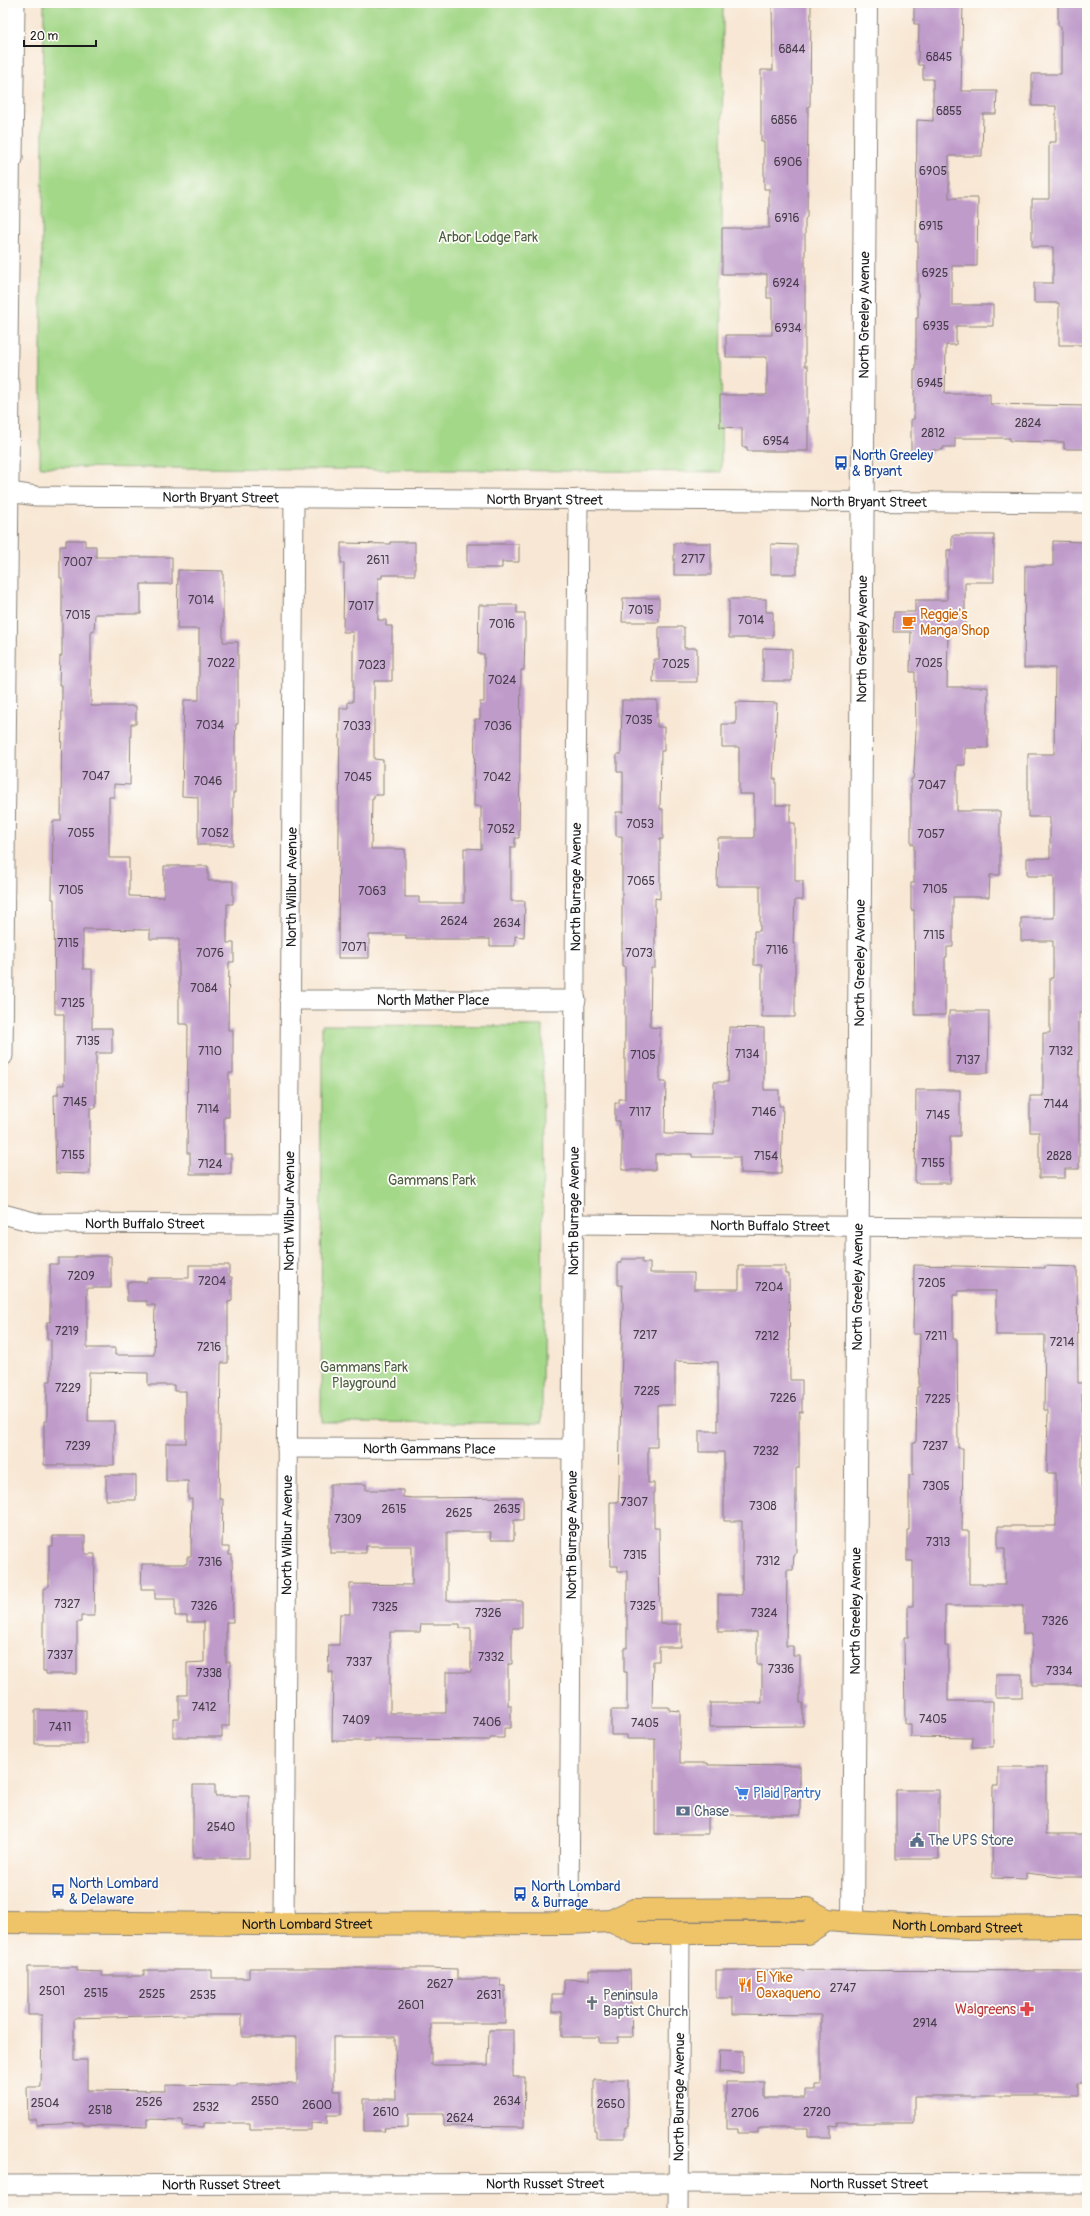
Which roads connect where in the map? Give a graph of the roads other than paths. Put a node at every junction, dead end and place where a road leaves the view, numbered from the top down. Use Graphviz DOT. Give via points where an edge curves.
graph roads {
  1 [pos="15,3"];
  2 [pos="866,3"];
  3 [pos="8,134"];
  4 [pos="13,159"];
  5 [pos="10,384"];
  6 [pos="6,491"];
  7 [pos="294,498"];
  8 [pos="578,499"];
  9 [pos="863,501"];
  10 [pos="1087,503"];
  11 [pos="290,1000"];
  12 [pos="576,1000"];
  13 [pos="3,1056"];
  14 [pos="3,1214"];
  15 [pos="288,1224"];
  16 [pos="573,1224"];
  17 [pos="857,1225"];
  18 [pos="1087,1228"];
  19 [pos="287,1448"];
  20 [pos="571,1449"];
  21 [pos="827,1920"];
  22 [pos="611,1921"];
  23 [pos="3,1922"];
  24 [pos="853,1922"];
  25 [pos="569,1923"];
  26 [pos="284,1924"];
  27 [pos="1087,1927"];
  28 [pos="680,1933"];
  29 [pos="678,2183"];
  30 [pos="1087,2184"];
  31 [pos="3,2185"];
  32 [pos="678,2213"];
  1 -- 3 [label="street"];
  2 -- 9 [label="street, North Greeley Avenue"];
  3 -- 4 [label="street"];
  4 -- 5 [label="street"];
  5 -- 6 [label="street"];
  6 -- 7 [label="street, North Bryant Street" via="36,496"];
  6 -- 13 [label="street"];
  7 -- 8 [label="street, North Bryant Street"];
  7 -- 11 [label="street, North Wilbur Avenue"];
  8 -- 9 [label="street, North Bryant Street"];
  8 -- 12 [label="street, North Burrage Avenue"];
  9 -- 10 [label="street, North Bryant Street"];
  9 -- 17 [label="street, North Greeley Avenue"];
  11 -- 12 [label="street, North Mather Place"];
  11 -- 15 [label="street, North Wilbur Avenue"];
  12 -- 16 [label="street, North Burrage Avenue"];
  14 -- 15 [label="street, North Buffalo Street" via="37,1223"];
  15 -- 19 [label="street, North Wilbur Avenue"];
  16 -- 17 [label="street, North Buffalo Street"];
  16 -- 20 [label="street, North Burrage Avenue"];
  17 -- 18 [label="street, North Buffalo Street"];
  17 -- 24 [label="street, North Greeley Avenue"];
  19 -- 20 [label="street, North Gammans Place"];
  19 -- 26 [label="street, North Wilbur Avenue"];
  20 -- 25 [label="street, North Burrage Avenue"];
  21 -- 22 [label="main road, North Lombard Street" via="807,1909 634,1910"];
  21 -- 24 [label="main road, North Lombard Street"];
  21 -- 28 [label="main road, North Lombard Street" via="807,1933"];
  22 -- 25 [label="main road, North Lombard Street"];
  22 -- 28 [label="main road, North Lombard Street" via="636,1933"];
  23 -- 26 [label="main road, North Lombard Street"];
  24 -- 27 [label="main road, North Lombard Street" via="963,1928"];
  25 -- 26 [label="main road, North Lombard Street"];
  28 -- 29 [label="street, North Burrage Avenue"];
  29 -- 30 [label="street, North Russet Street"];
  29 -- 31 [label="street, North Russet Street"];
  29 -- 32 [label="street, North Burrage Avenue"];
}
